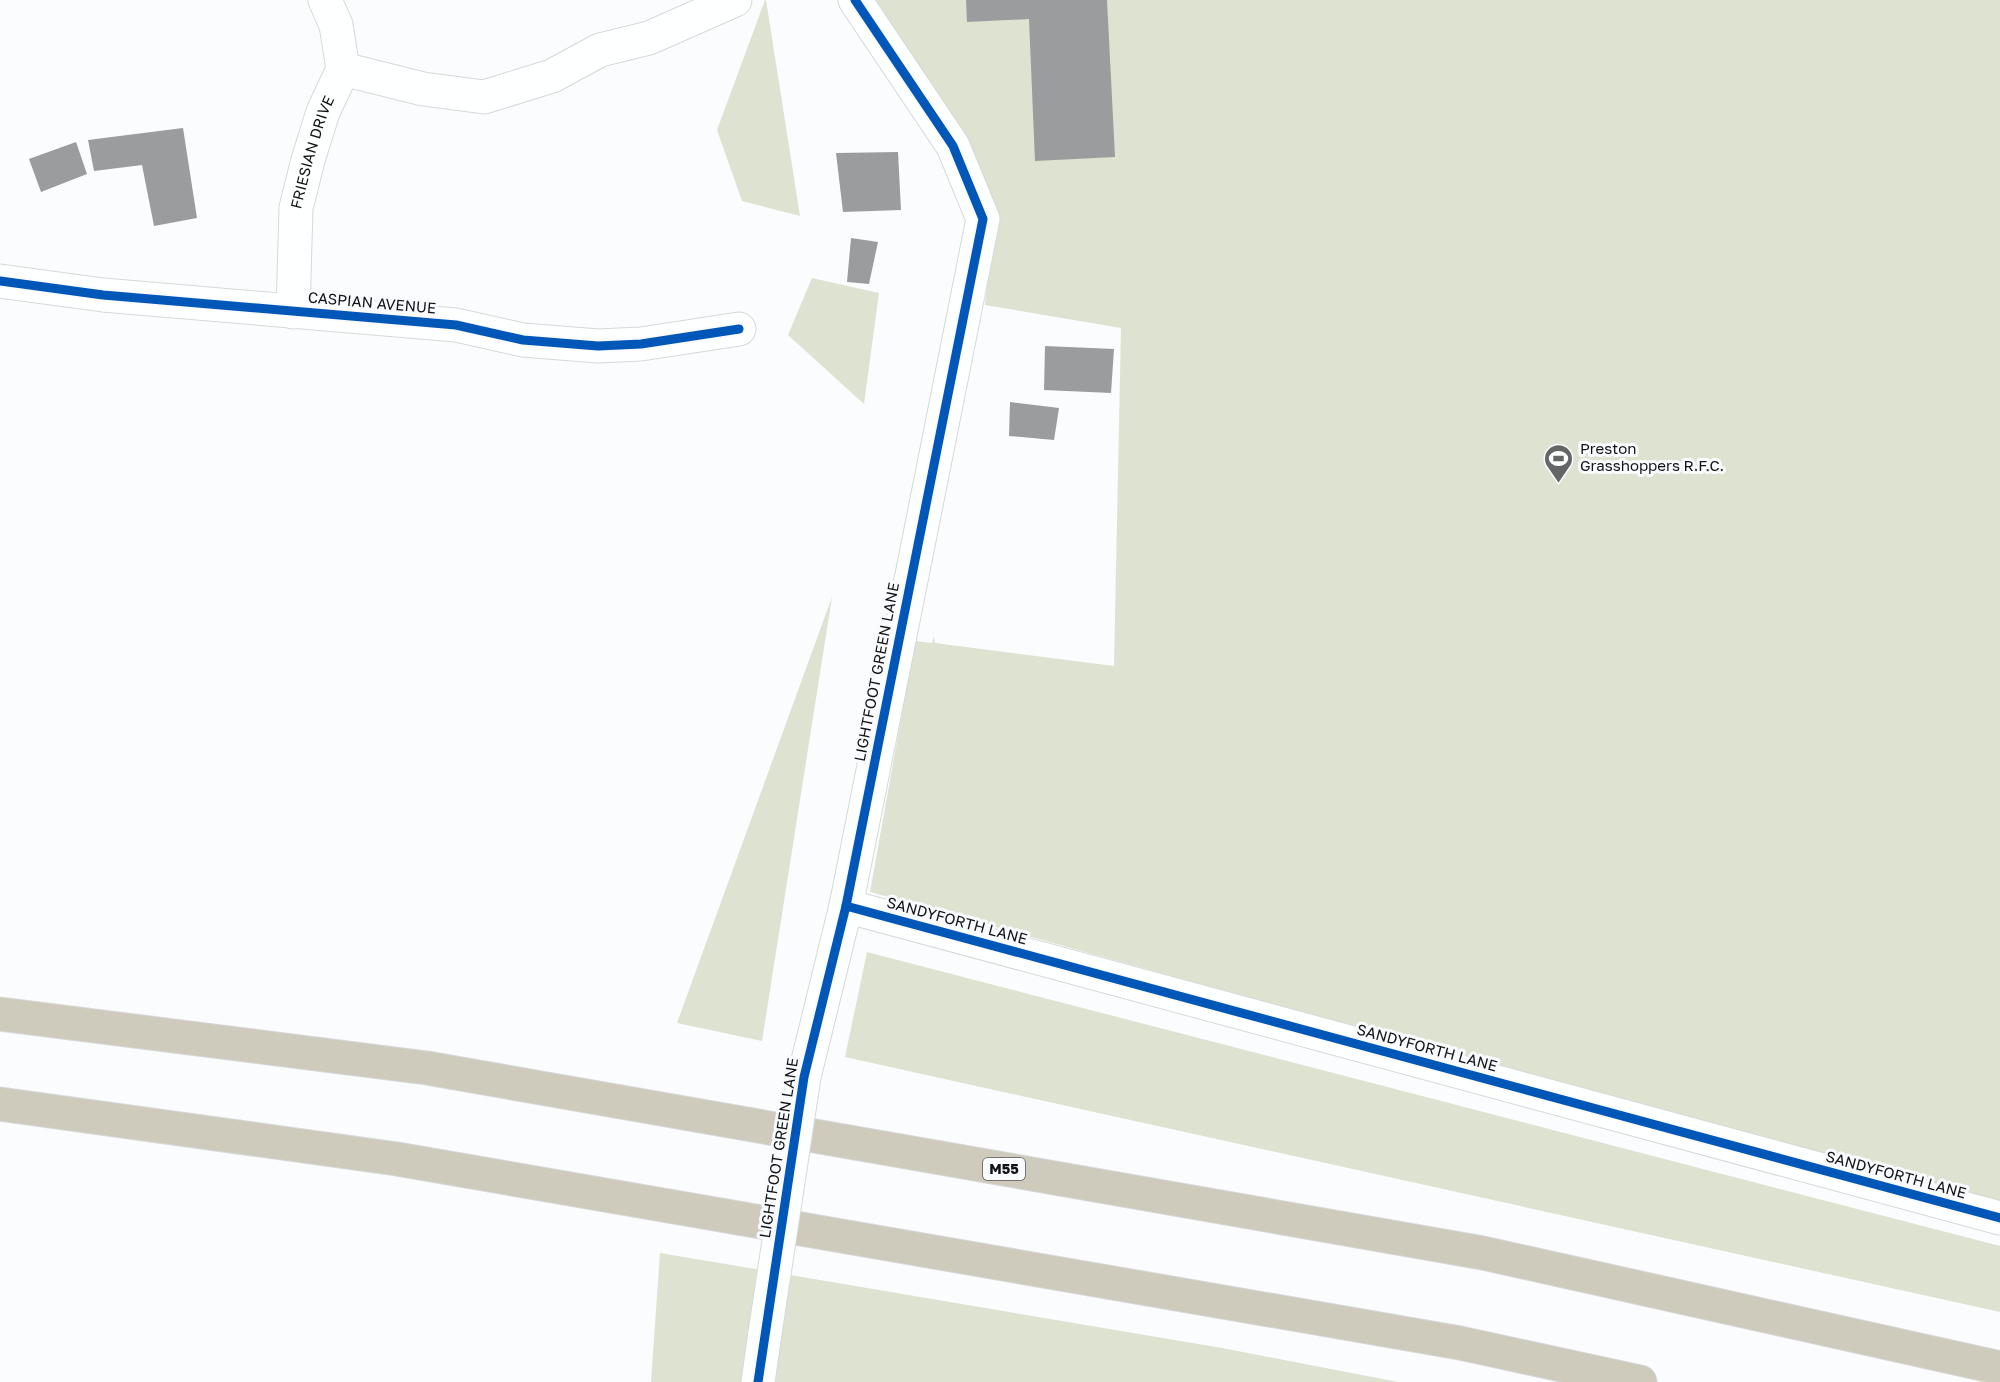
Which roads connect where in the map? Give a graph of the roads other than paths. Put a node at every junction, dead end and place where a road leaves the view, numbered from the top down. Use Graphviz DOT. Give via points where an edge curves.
graph roads {
  1 [pos="326,0"];
  2 [pos="735,0"];
  3 [pos="855,0"];
  4 [pos="342,69"];
  5 [pos="0,281"];
  6 [pos="293,312"];
  7 [pos="739,329"];
  8 [pos="846,906"];
  9 [pos="0,1014"];
  10 [pos="0,1104"];
  11 [pos="2000,1218"];
  12 [pos="2000,1368"];
  13 [pos="758,1382"];
  14 [pos="1640,1382"];
  1 -- 4 [label="street" via="336,25"];
  2 -- 4 [label="street" via="649,38 600,50 552,76 484,98 423,89"];
  3 -- 8 [label="street, LIGHTFOOT GREEN LANE" via="953,146 983,219"];
  4 -- 6 [label="street, FRIESIAN DRIVE" via="323,112 296,208"];
  5 -- 6 [label="street, CASPIAN AVENUE" via="103,295"];
  6 -- 7 [label="street, CASPIAN AVENUE" via="456,325 523,340 597,346 641,344"];
  8 -- 11 [label="street, SANDYFORTH LANE"];
  8 -- 13 [label="street, LIGHTFOOT GREEN LANE, bridge" via="804,1077"];
  9 -- 12 [label="highway, M55" via="427,1068 1471,1251"];
  10 -- 14 [label="highway" via="397,1159 1460,1343"];
}
